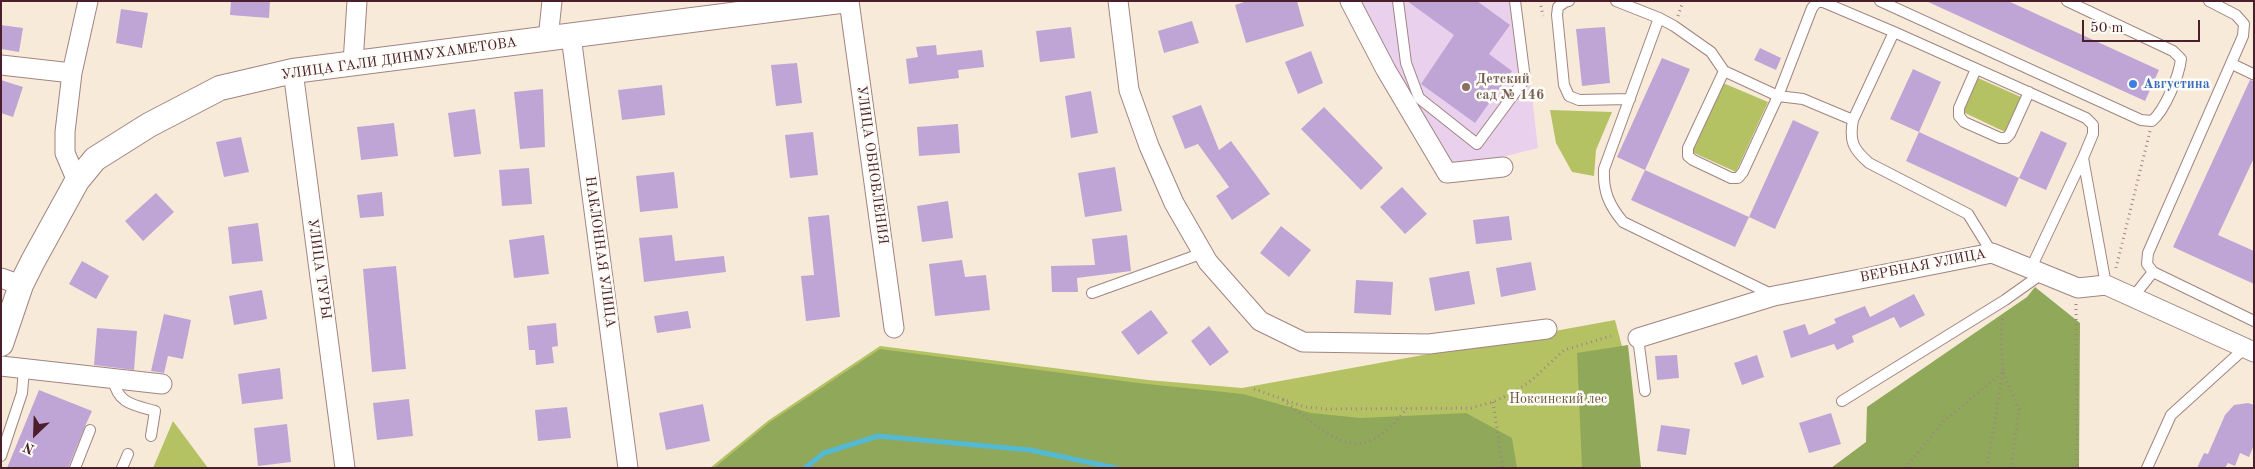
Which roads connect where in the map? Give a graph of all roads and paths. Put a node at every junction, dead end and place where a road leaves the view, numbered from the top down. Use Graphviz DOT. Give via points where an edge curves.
graph roads {
  1 [pos="88,1"];
  2 [pos="357,1"];
  3 [pos="552,1"];
  4 [pos="840,1"];
  5 [pos="850,1"];
  6 [pos="1118,1"];
  7 [pos="1350,1"];
  8 [pos="1398,1"];
  9 [pos="1515,1"];
  10 [pos="1569,1"];
  11 [pos="1616,1"];
  12 [pos="1880,1"];
  13 [pos="2067,1"];
  14 [pos="2208,1"];
  15 [pos="711,10"];
  16 [pos="1659,18"];
  17 [pos="1894,32"];
  18 [pos="560,38"];
  19 [pos="353,63"];
  20 [pos="1406,63"];
  21 [pos="2232,64"];
  22 [pos="1,65"];
  23 [pos="1976,69"];
  24 [pos="1386,70"];
  25 [pos="293,71"];
  26 [pos="1724,71"];
  27 [pos="72,73"];
  28 [pos="2253,74"];
  29 [pos="2029,92"];
  30 [pos="1778,96"];
  31 [pos="1630,99"];
  32 [pos="1853,120"];
  33 [pos="2152,121"];
  34 [pos="2083,158"];
  35 [pos="1503,167"];
  36 [pos="76,181"];
  37 [pos="1992,252"];
  38 [pos="1203,253"];
  39 [pos="2037,271"];
  40 [pos="2153,272"];
  41 [pos="11,281"];
  42 [pos="2109,286"];
  43 [pos="1092,294"];
  44 [pos="1774,296"];
  45 [pos="2133,297"];
  46 [pos="2004,300"];
  47 [pos="2076,303"];
  48 [pos="2254,321"];
  49 [pos="894,328"];
  50 [pos="1547,329"];
  51 [pos="1611,336"];
  52 [pos="1638,338"];
  53 [pos="1,344"];
  54 [pos="2249,350"];
  55 [pos="1,366"];
  56 [pos="24,369"];
  57 [pos="2003,372"];
  58 [pos="113,379"];
  59 [pos="162,384"];
  60 [pos="1254,389"];
  61 [pos="1645,391"];
  62 [pos="1281,398"];
  63 [pos="1842,401"];
  64 [pos="1493,402"];
  65 [pos="1407,408"];
  66 [pos="90,430"];
  67 [pos="1394,431"];
  68 [pos="151,436"];
  69 [pos="1333,444"];
  70 [pos="128,454"];
  71 [pos="1,456"];
  72 [pos="75,468"];
  73 [pos="122,468"];
  74 [pos="345,468"];
  75 [pos="628,468"];
  76 [pos="1503,468"];
  77 [pos="1904,468"];
  78 [pos="1987,468"];
  79 [pos="2011,468"];
  80 [pos="2077,468"];
  81 [pos="2147,468"];
  1 -- 27 [label="street"];
  2 -- 19 [label="street"];
  3 -- 18 [label="street, НАКЛОННАЯ УЛИЦА"];
  4 -- 15 [label="street, УЛИЦА ГАЛИ ДИНМУХАМЕТОВА"];
  5 -- 49 [label="street, УЛИЦА ОБНОВЛЕНИЯ"];
  6 -- 38 [label="street" via="1129,90 1174,203"];
  7 -- 24 [label="street"];
  8 -- 20 [label="lane"];
  9 -- 20 [label="lane" via="1525,79 1477,144 1419,98"];
  10 -- 31 [label="lane" via="1558,7 1557,16 1564,85 1569,96 1579,100"];
  11 -- 16 [label="lane"];
  12 -- 33 [label="lane" via="2141,120"];
  13 -- 33 [label="lane" via="2174,51 2181,59 2180,69 2160,115"];
  14 -- 21 [label="lane" via="2236,15 2244,24"];
  15 -- 18 [label="street, УЛИЦА ГАЛИ ДИНМУХАМЕТОВА"];
  16 -- 26 [label="lane" via="1712,52"];
  16 -- 31 [label="lane"];
  17 -- 23 [label="lane"];
  17 -- 30 [label="lane" via="1823,2 1816,2"];
  17 -- 32 [label="lane"];
  18 -- 19 [label="street, УЛИЦА ГАЛИ ДИНМУХАМЕТОВА"];
  18 -- 75 [label="street, НАКЛОННАЯ УЛИЦА"];
  19 -- 25 [label="street, УЛИЦА ГАЛИ ДИНМУХАМЕТОВА"];
  20 -- 24 [label="lane"];
  21 -- 28 [label="lane"];
  21 -- 40 [label="lane" via="2148,253 2147,264"];
  22 -- 27 [label="street"];
  23 -- 29 [label="lane"];
  23 -- 29 [label="lane" via="1958,116 1964,122 2000,138 2010,134"];
  24 -- 35 [label="street" via="1447,173"];
  25 -- 36 [label="street, УЛИЦА ГАЛИ ДИНМУХАМЕТОВА" via="220,88 149,125 95,159"];
  25 -- 74 [label="street, УЛИЦА ТУРЫ"];
  26 -- 30 [label="lane"];
  26 -- 30 [label="lane" via="1688,148 1688,156 1731,178 1738,178 1743,172"];
  27 -- 36 [label="street" via="65,153"];
  29 -- 34 [label="lane" via="2086,118 2093,125"];
  30 -- 32 [label="lane" via="1803,99"];
  31 -- 44 [label="lane" via="1604,169 1603,184 1609,204 1623,222"];
  32 -- 37 [label="lane" via="1850,134 1856,152 1869,163 1968,214"];
  33 -- 42 [label="path"];
  34 -- 39 [label="lane"];
  34 -- 42 [label="lane"];
  36 -- 41 [label="street, УЛИЦА ГАЛИ ДИНМУХАМЕТОВА"];
  37 -- 39 [label="street, ВЕРБНАЯ УЛИЦА"];
  37 -- 44 [label="street, ВЕРБНАЯ УЛИЦА"];
  38 -- 43 [label="lane"];
  38 -- 50 [label="street" via="1260,321 1304,342 1429,344"];
  39 -- 42 [label="street, ВЕРБНАЯ УЛИЦА" via="2078,288"];
  39 -- 46 [label="lane"];
  40 -- 45 [label="lane"];
  40 -- 48 [label="lane"];
  41 -- 53 [label="street, УЛИЦА ГАЛИ ДИНМУХАМЕТОВА"];
  42 -- 45 [label="street, ВЕРБНАЯ УЛИЦА"];
  44 -- 52 [label="street, ВЕРБНАЯ УЛИЦА"];
  45 -- 54 [label="street, ВЕРБНАЯ УЛИЦА"];
  46 -- 57 [label="path"];
  46 -- 63 [label="lane"];
  47 -- 80 [label="path"];
  51 -- 64 [label="path" via="1564,350 1533,379"];
  52 -- 61 [label="lane"];
  54 -- 81 [label="lane" via="2171,415"];
  55 -- 56 [label="street"];
  56 -- 58 [label="street"];
  56 -- 71 [label="lane" via="22,393"];
  57 -- 77 [label="path" via="1944,421"];
  57 -- 78 [label="path"];
  57 -- 79 [label="path" via="2019,409"];
  58 -- 59 [label="street"];
  58 -- 68 [label="lane" via="115,391 121,398 155,411"];
  60 -- 62 [label="path"];
  62 -- 65 [label="path" via="1305,407 1327,409"];
  62 -- 69 [label="path"];
  64 -- 65 [label="path" via="1471,408"];
  64 -- 76 [label="path"];
  65 -- 67 [label="path"];
  66 -- 72 [label="lane"];
  70 -- 73 [label="lane"];
}
